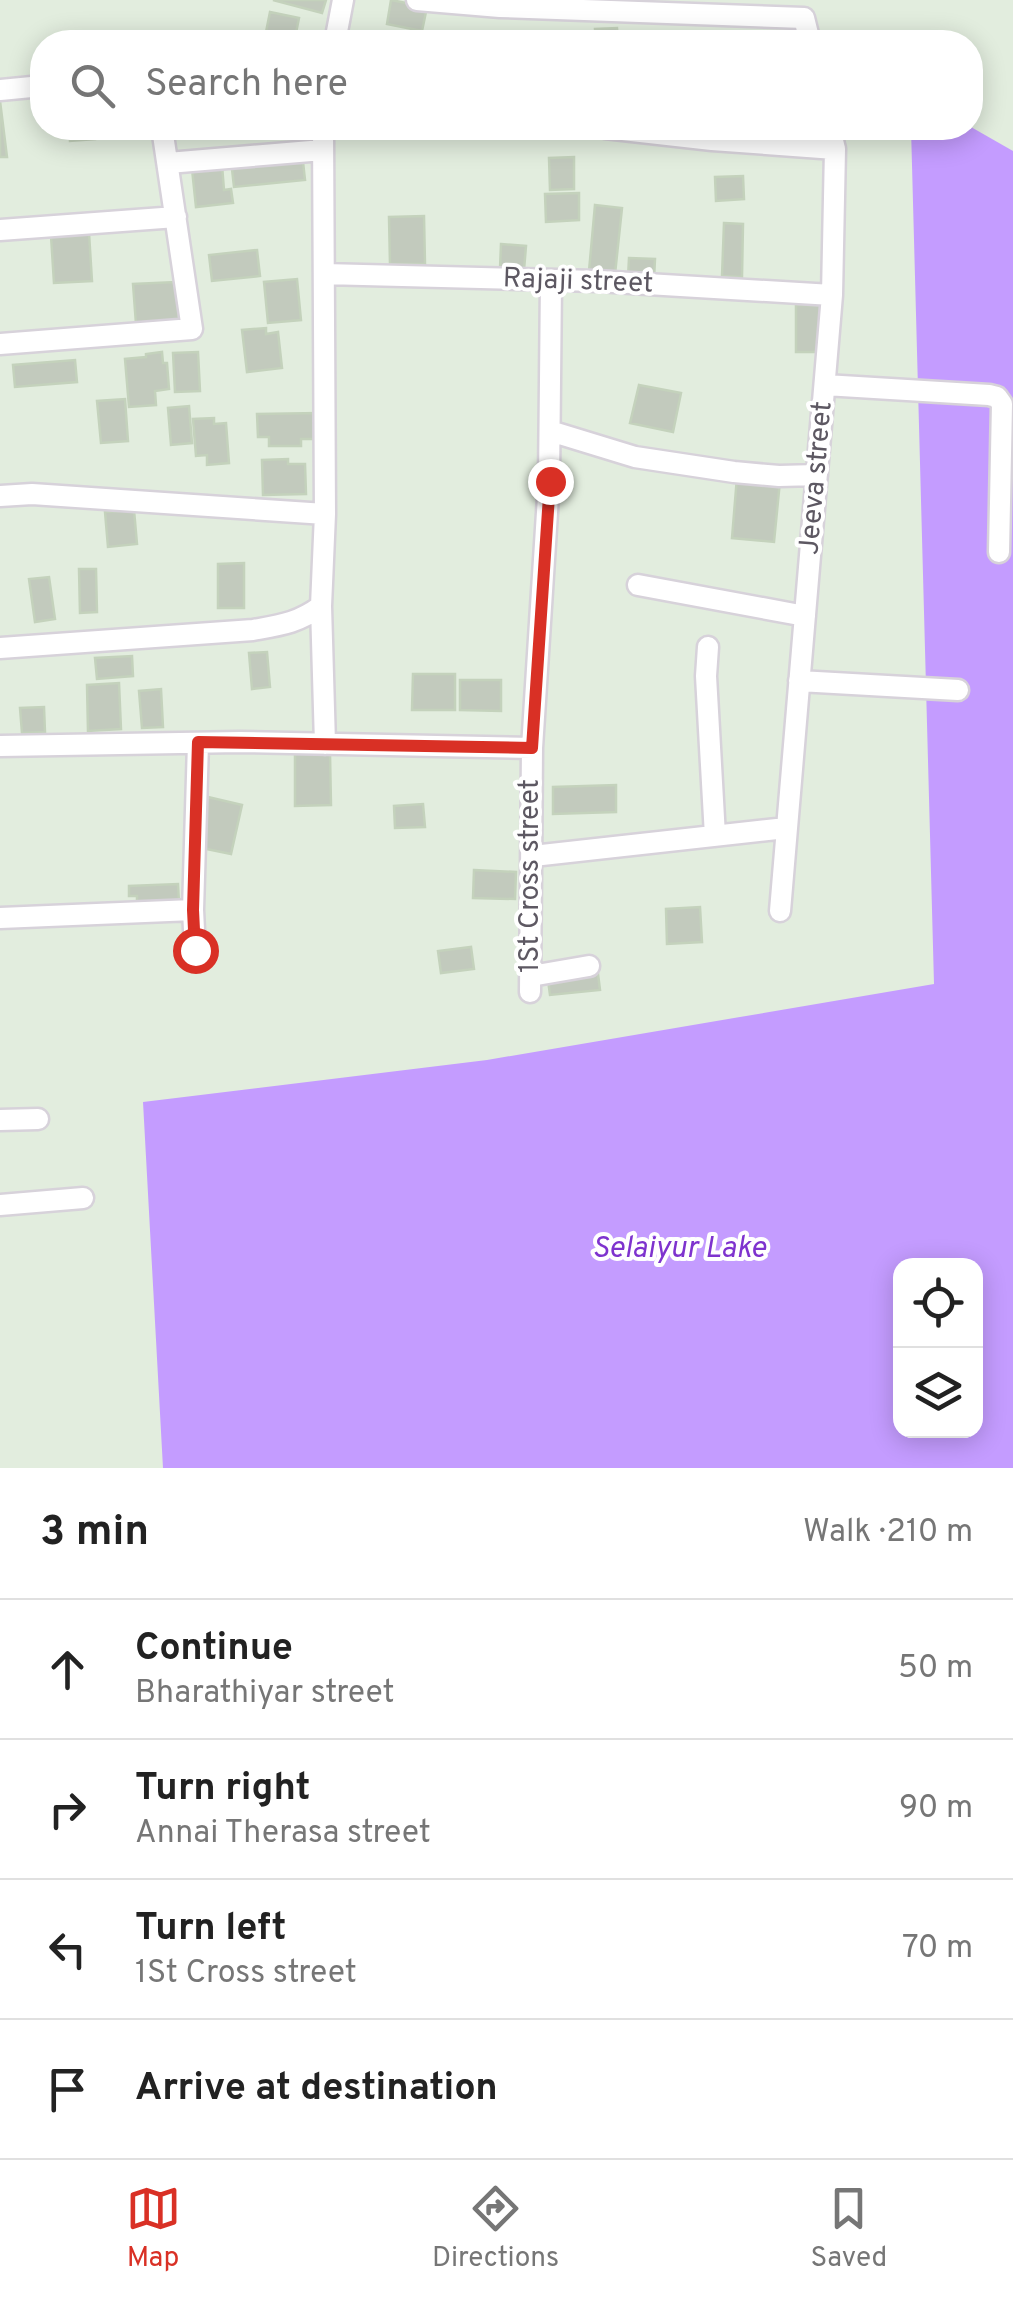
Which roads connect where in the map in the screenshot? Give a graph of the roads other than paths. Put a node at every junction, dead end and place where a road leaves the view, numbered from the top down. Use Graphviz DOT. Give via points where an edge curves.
graph roads {
  1 [pos="343,0"];
  2 [pos="417,0"];
  3 [pos="558,4"];
  4 [pos="337,30"];
  5 [pos="807,30"];
  6 [pos="30,87"];
  7 [pos="0,90"];
  8 [pos="164,140"];
  9 [pos="323,140"];
  10 [pos="712,140"];
  11 [pos="833,140"];
  12 [pos="835,149"];
  13 [pos="323,150"];
  14 [pos="168,164"];
  15 [pos="176,217"];
  16 [pos="0,230"];
  17 [pos="324,274"];
  18 [pos="550,280"];
  19 [pos="832,295"];
  20 [pos="0,344"];
  21 [pos="825,386"];
  22 [pos="550,432"];
  23 [pos="817,475"];
  24 [pos="0,496"];
  25 [pos="325,514"];
  26 [pos="999,552"];
  27 [pos="638,585"];
  28 [pos="322,606"];
  29 [pos="805,616"];
  30 [pos="0,648"];
  31 [pos="708,648"];
  32 [pos="799,681"];
  33 [pos="958,690"];
  34 [pos="198,742"];
  35 [pos="325,744"];
  36 [pos="0,746"];
  37 [pos="532,748"];
  38 [pos="786,828"];
  39 [pos="715,836"];
  40 [pos="533,856"];
  41 [pos="193,910"];
  42 [pos="780,911"];
  43 [pos="0,918"];
  44 [pos="195,950"];
  45 [pos="589,966"];
  46 [pos="38,1119"];
  47 [pos="0,1120"];
  48 [pos="83,1198"];
  49 [pos="0,1205"];
  1 -- 4 [label="street"];
  2 -- 3 [label="street"];
  3 -- 5 [label="street" via="804,18"];
  6 -- 7 [label="street"];
  8 -- 14 [label="street"];
  9 -- 13 [label="street"];
  10 -- 12 [label="street"];
  11 -- 12 [label="street, Jeeva street"];
  12 -- 19 [label="street, Jeeva street"];
  13 -- 14 [label="street"];
  13 -- 17 [label="street"];
  14 -- 15 [label="street"];
  15 -- 16 [label="street"];
  15 -- 20 [label="street" via="192,329"];
  17 -- 18 [label="street, Rajaji street"];
  17 -- 25 [label="street"];
  18 -- 19 [label="street, Rajaji street"];
  18 -- 22 [label="street, 1St Cross street"];
  19 -- 21 [label="street, Jeeva street"];
  21 -- 23 [label="street, Jeeva street"];
  21 -- 26 [label="street" via="997,397"];
  22 -- 23 [label="street" via="635,456 734,472"];
  22 -- 37 [label="street, 1St Cross street"];
  23 -- 29 [label="street, Jeeva street"];
  24 -- 25 [label="street"];
  25 -- 28 [label="street"];
  27 -- 29 [label="street"];
  28 -- 30 [label="street" via="303,619 253,630"];
  28 -- 35 [label="street"];
  29 -- 32 [label="street, Jeeva street"];
  31 -- 39 [label="street"];
  32 -- 33 [label="street"];
  32 -- 38 [label="street, Jeeva street"];
  34 -- 35 [label="street"];
  34 -- 36 [label="street"];
  34 -- 41 [label="street"];
  35 -- 37 [label="street"];
  37 -- 40 [label="street, 1St Cross street"];
  38 -- 39 [label="street"];
  38 -- 42 [label="street, Jeeva street"];
  39 -- 40 [label="street"];
  40 -- 45 [label="street, 1St Cross street" via="530,984"];
  41 -- 43 [label="street"];
  41 -- 44 [label="street"];
  46 -- 47 [label="street"];
  48 -- 49 [label="street"];
}
